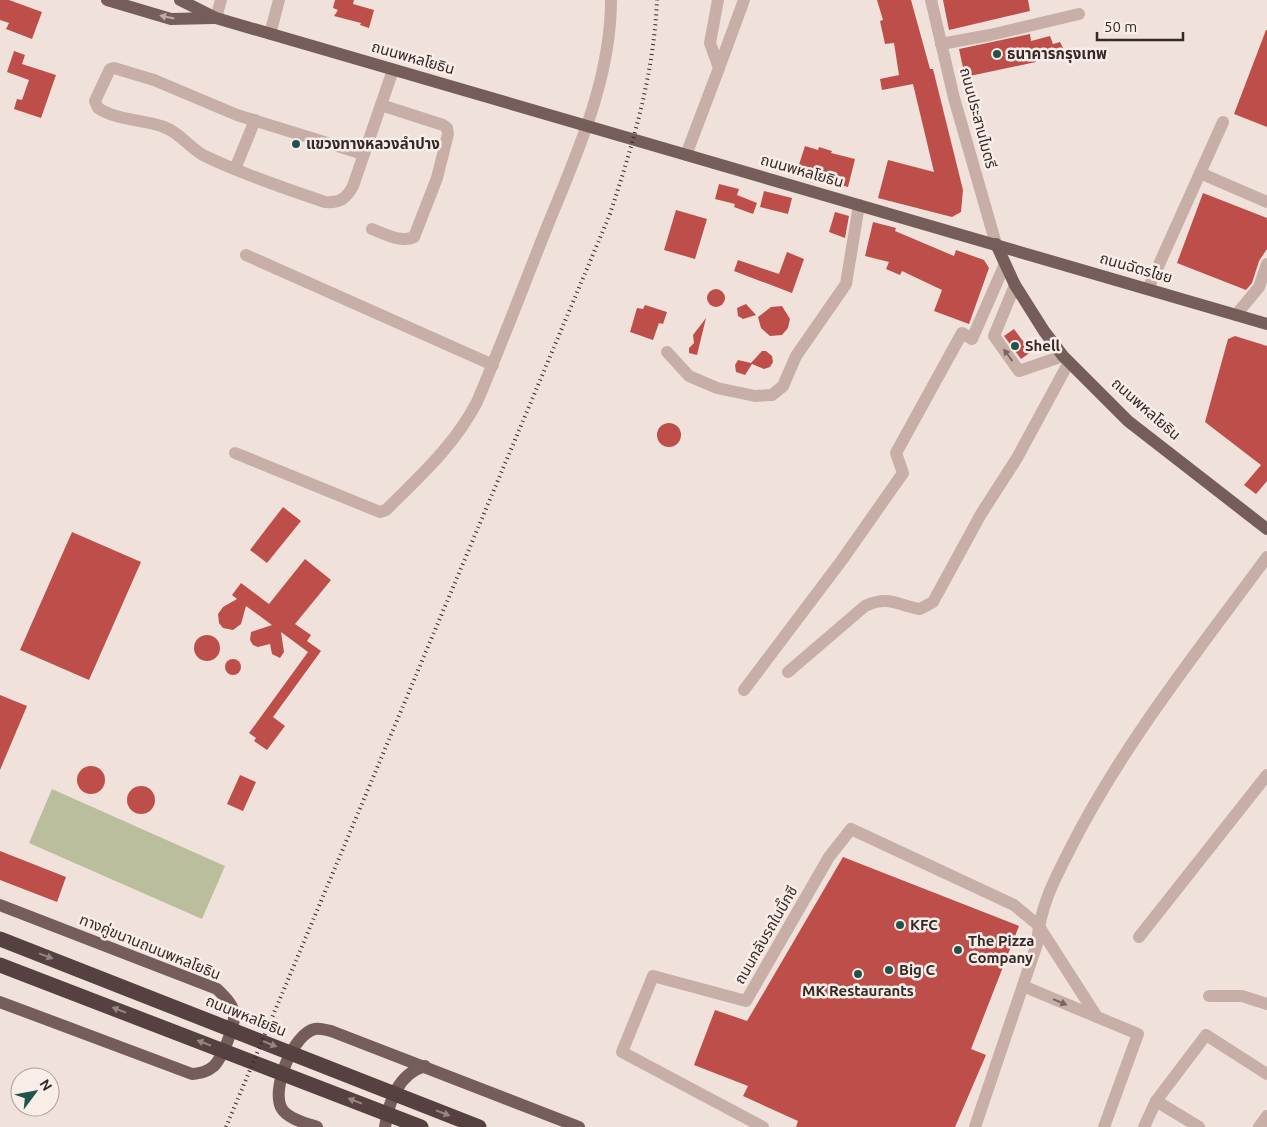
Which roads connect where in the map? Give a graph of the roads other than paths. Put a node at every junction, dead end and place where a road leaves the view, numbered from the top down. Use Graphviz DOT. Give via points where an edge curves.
graph roads {
  1 [pos="107,0"];
  2 [pos="180,0"];
  3 [pos="221,0"];
  4 [pos="280,0"];
  5 [pos="612,0"];
  6 [pos="718,0"];
  7 [pos="744,0"];
  8 [pos="931,0"];
  9 [pos="1078,14"];
  10 [pos="216,18"];
  11 [pos="270,34"];
  12 [pos="941,44"];
  13 [pos="719,68"];
  14 [pos="393,70"];
  15 [pos="381,105"];
  16 [pos="256,120"];
  17 [pos="1222,122"];
  18 [pos="587,127"];
  19 [pos="363,154"];
  20 [pos="686,156"];
  21 [pos="235,169"];
  22 [pos="1200,173"];
  23 [pos="1267,202"];
  24 [pos="859,205"];
  25 [pos="372,229"];
  26 [pos="996,244"];
  27 [pos="246,255"];
  28 [pos="1005,264"];
  29 [pos="1267,264"];
  30 [pos="1015,285"];
  31 [pos="1148,289"];
  32 [pos="1236,315"];
  33 [pos="981,318"];
  34 [pos="1267,324"];
  35 [pos="994,336"];
  36 [pos="667,352"];
  37 [pos="1066,359"];
  38 [pos="493,365"];
  39 [pos="235,453"];
  40 [pos="1267,529"];
  41 [pos="1267,557"];
  42 [pos="788,672"];
  43 [pos="744,690"];
  44 [pos="1267,775"];
  45 [pos="0,905"];
  46 [pos="1038,925"];
  47 [pos="1139,937"];
  48 [pos="0,939"];
  49 [pos="0,965"];
  50 [pos="1024,986"];
  51 [pos="1209,996"];
  52 [pos="0,1002"];
  53 [pos="1267,1004"];
  54 [pos="1097,1017"];
  55 [pos="425,1066"];
  56 [pos="1267,1074"];
  57 [pos="1156,1101"];
  58 [pos="1267,1116"];
  59 [pos="316,1127"];
  60 [pos="385,1127"];
  61 [pos="422,1127"];
  62 [pos="479,1127"];
  63 [pos="578,1127"];
  64 [pos="763,1127"];
  65 [pos="975,1127"];
  66 [pos="1104,1127"];
  67 [pos="1144,1127"];
  68 [pos="1199,1127"];
  69 [pos="1259,1127"];
  10 -- 1 [label="main road, ถนนพหลโยธิน, one-way" via="171,19"];
  2 -- 10 [label="main road, ถนนพหลโยธิน"];
  3 -- 10 [label="street"];
  4 -- 11 [label="street"];
  5 -- 18 [label="street" via="606,63"];
  6 -- 13 [label="street" via="710,43"];
  7 -- 13 [label="street"];
  8 -- 12 [label="street, ถนนประสานไมตรี"];
  9 -- 12 [label="street"];
  10 -- 11 [label="main road, ถนนพหลโยธิน"];
  11 -- 14 [label="main road, ถนนพหลโยธิน"];
  12 -- 26 [label="street, ถนนประสานไมตรี"];
  13 -- 20 [label="street"];
  14 -- 15 [label="street"];
  14 -- 18 [label="main road, ถนนพหลโยธิน"];
  15 -- 19 [label="street"];
  15 -- 25 [label="street" via="443,125 448,134 437,178 414,237 395,238"];
  16 -- 19 [label="street"];
  16 -- 21 [label="street"];
  16 -- 21 [label="street" via="114,68 110,69 98,95 96,105 102,111 163,127 200,153"];
  17 -- 22 [label="street"];
  18 -- 20 [label="main road, ถนนพหลโยธิน"];
  18 -- 38 [label="street"];
  19 -- 21 [label="street" via="351,191 343,200 336,202 325,202"];
  20 -- 24 [label="main road, ถนนพหลโยธิน"];
  22 -- 23 [label="street"];
  22 -- 31 [label="street"];
  24 -- 26 [label="main road, ถนนพหลโยธิน"];
  24 -- 36 [label="street" via="846,284 796,356 783,386 772,395 755,396 717,388 689,376"];
  26 -- 28 [label="main road, ถนนพหลโยธิน"];
  26 -- 31 [label="main road, ถนนฉัตรไชย"];
  27 -- 38 [label="street"];
  28 -- 30 [label="main road, ถนนพหลโยธิน"];
  28 -- 33 [label="street"];
  29 -- 32 [label="street" via="1259,287"];
  30 -- 35 [label="street"];
  30 -- 37 [label="main road, ถนนพหลโยธิน"];
  31 -- 32 [label="main road, ถนนฉัตรไชย"];
  32 -- 34 [label="main road, ถนนฉัตรไชย"];
  33 -- 35 [label="street"];
  33 -- 43 [label="street" via="972,339 962,334 896,453 903,473"];
  37 -- 35 [label="street, one-way" via="1019,371"];
  37 -- 40 [label="main road, ถนนพหลโยธิน" via="1128,421"];
  37 -- 42 [label="street" via="1017,458 981,514 933,602 920,608 878,600 865,606"];
  38 -- 39 [label="street" via="464,427 444,454 386,510 380,512"];
  41 -- 46 [label="street" via="1155,710 1085,819 1049,892"];
  44 -- 47 [label="street"];
  45 -- 52 [label="main road, ทางคู่ขนานถนนพหลโยธิน" via="218,989 230,1002 234,1014 229,1038 216,1064 205,1072 192,1074"];
  46 -- 50 [label="street" via="1037,944"];
  46 -- 54 [label="street"];
  46 -- 64 [label="street, ถนนกลับรถในบิ๊กซี" via="1014,905 851,829 829,857 746,1002 653,976 622,1052"];
  48 -- 62 [label="highway, ถนนพหลโยธิน, one-way"];
  61 -- 49 [label="highway, one-way"];
  50 -- 54 [label="street, one-way"];
  50 -- 65 [label="street"];
  51 -- 53 [label="street" via="1242,996"];
  54 -- 66 [label="street" via="1138,1034"];
  55 -- 59 [label="main road" via="331,1031 315,1029 300,1038 286,1061 278,1096 282,1110"];
  55 -- 60 [label="main road" via="410,1073 399,1084"];
  55 -- 63 [label="main road"];
  56 -- 57 [label="street" via="1206,1035"];
  57 -- 67 [label="street"];
  57 -- 68 [label="street"];
  58 -- 69 [label="street"];
}
